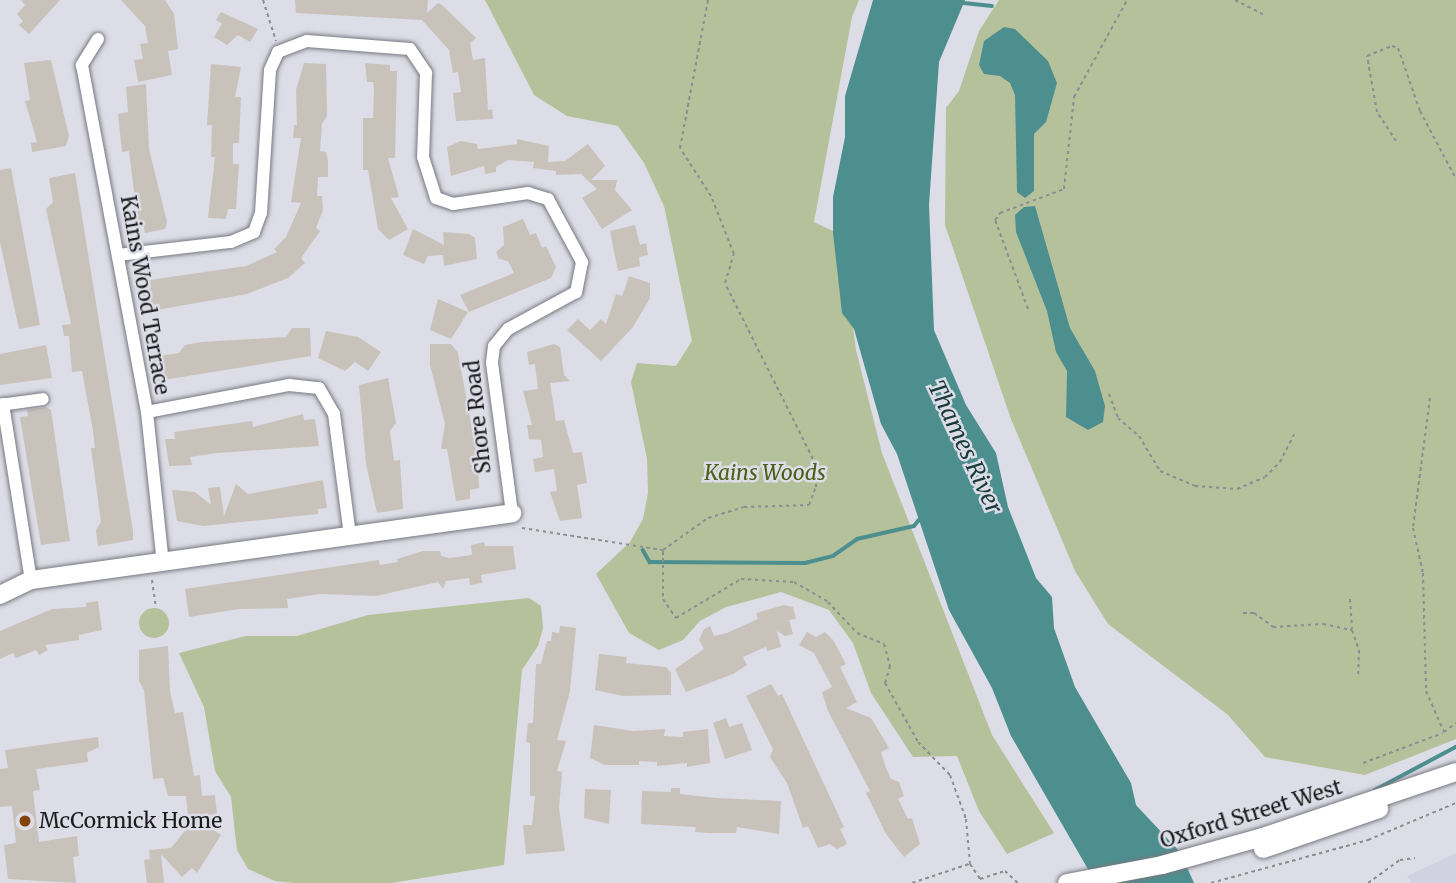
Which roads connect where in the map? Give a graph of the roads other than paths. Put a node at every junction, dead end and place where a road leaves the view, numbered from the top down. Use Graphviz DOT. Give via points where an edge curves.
graph roads {
  1 [pos="98,39"];
  2 [pos="118,255"];
  3 [pos="43,399"];
  4 [pos="2,405"];
  5 [pos="147,412"];
  6 [pos="517,520"];
  7 [pos="350,536"];
  8 [pos="163,563"];
  9 [pos="31,580"];
  10 [pos="0,595"];
  11 [pos="1450,775"];
  12 [pos="1391,799"];
  13 [pos="1067,883"];
  14 [pos="1133,883"];
  1 -- 2 [label="street, Kains Wood Terrace" via="82,65"];
  2 -- 5 [label="street, Kains Wood Terrace"];
  2 -- 6 [label="street, Shore Road" via="231,242 254,232 261,213 270,69 278,52 307,41 410,50 426,73 423,157 436,198 453,204 528,193 548,199 582,262 576,292 508,329 494,346 492,363"];
  3 -- 4 [label="street"];
  4 -- 9 [label="street"];
  5 -- 7 [label="street" via="289,385 319,388 334,414"];
  5 -- 8 [label="street, Kains Wood Terrace"];
  6 -- 7 [label="main road"];
  7 -- 8 [label="main road"];
  8 -- 9 [label="main road"];
  9 -- 10 [label="main road"];
  11 -- 12 [label="main road, Oxford Street West"];
  12 -- 13 [label="main road, Oxford Street West" via="1202,854"];
  12 -- 14 [label="main road, Oxford Street West" via="1264,849"];
}
